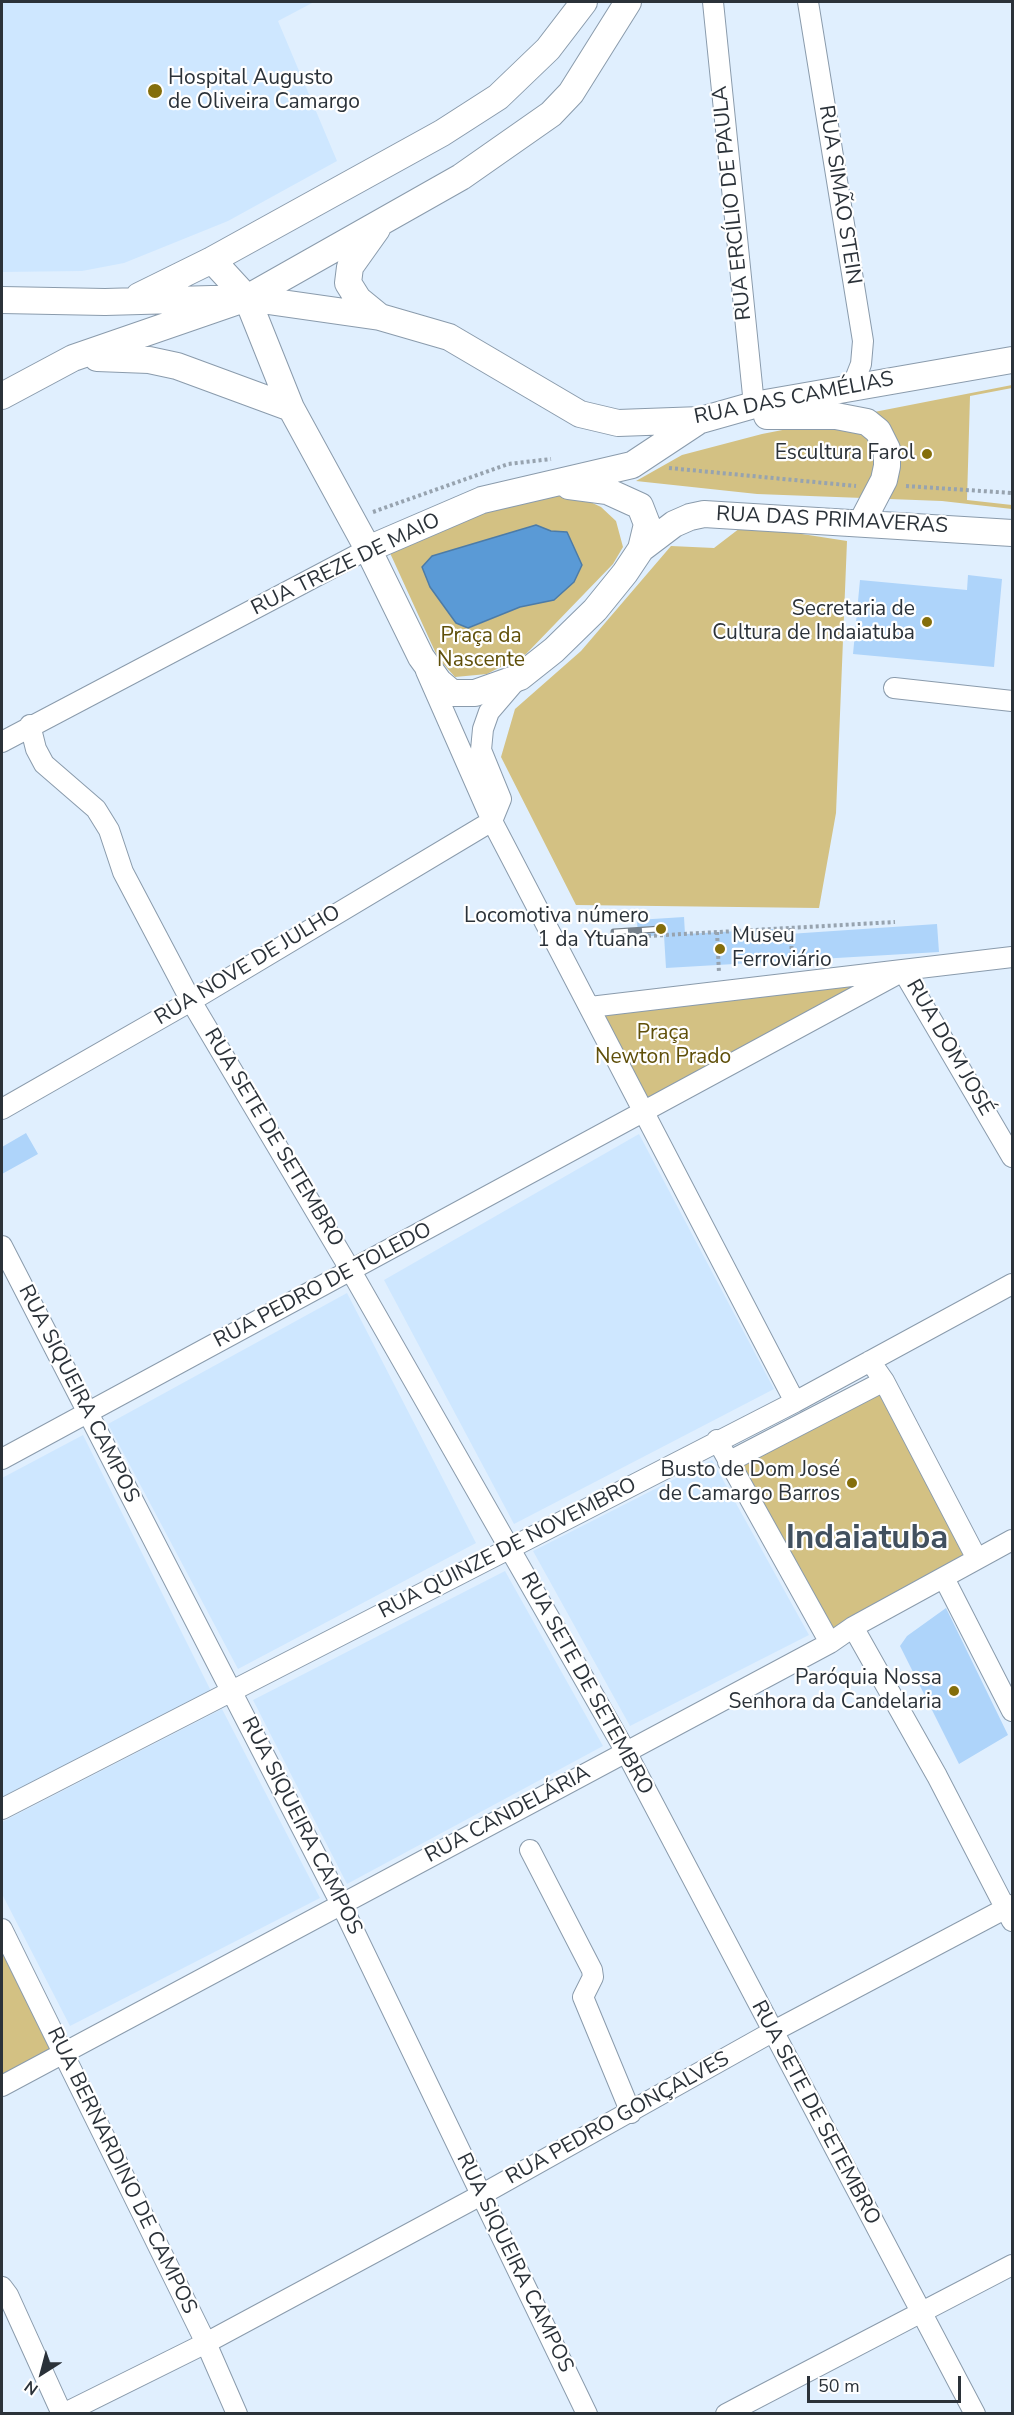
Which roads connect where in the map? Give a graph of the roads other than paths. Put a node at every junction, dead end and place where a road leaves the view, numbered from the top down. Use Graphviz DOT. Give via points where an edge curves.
graph roads {
  1 [pos="584,2"];
  2 [pos="713,2"];
  3 [pos="808,2"];
  4 [pos="622,8"];
  5 [pos="380,224"];
  6 [pos="212,260"];
  7 [pos="247,298"];
  8 [pos="2,300"];
  9 [pos="132,300"];
  10 [pos="380,317"];
  11 [pos="73,358"];
  12 [pos="1012,360"];
  13 [pos="852,387"];
  14 [pos="2,396"];
  15 [pos="754,405"];
  16 [pos="291,408"];
  17 [pos="701,420"];
  18 [pos="552,484"];
  19 [pos="862,522"];
  20 [pos="1012,533"];
  21 [pos="368,549"];
  22 [pos="640,549"];
  23 [pos="421,657"];
  24 [pos="520,677"];
  25 [pos="894,688"];
  26 [pos="1012,701"];
  27 [pos="30,725"];
  28 [pos="2,741"];
  29 [pos="492,821"];
  30 [pos="1012,957"];
  31 [pos="903,971"];
  32 [pos="191,1001"];
  33 [pos="590,1007"];
  34 [pos="2,1109"];
  35 [pos="644,1111"];
  36 [pos="1012,1157"];
  37 [pos="2,1246"];
  38 [pos="351,1270"];
  39 [pos="1012,1284"];
  40 [pos="870,1361"];
  41 [pos="884,1381"];
  42 [pos="795,1402"];
  43 [pos="87,1413"];
  44 [pos="717,1440"];
  45 [pos="2,1459"];
  46 [pos="728,1462"];
  47 [pos="1012,1540"];
  48 [pos="511,1548"];
  49 [pos="977,1559"];
  50 [pos="944,1578"];
  51 [pos="853,1627"];
  52 [pos="830,1643"];
  53 [pos="232,1691"];
  54 [pos="1012,1711"];
  55 [pos="626,1752"];
  56 [pos="2,1809"];
  57 [pos="530,1850"];
  58 [pos="341,1904"];
  59 [pos="1010,1912"];
  60 [pos="2,1929"];
  61 [pos="772,2032"];
  62 [pos="63,2053"];
  63 [pos="2,2086"];
  64 [pos="631,2113"];
  65 [pos="482,2195"];
  66 [pos="1012,2265"];
  67 [pos="2,2287"];
  68 [pos="921,2313"];
  69 [pos="206,2343"];
  70 [pos="63,2414"];
  71 [pos="237,2414"];
  72 [pos="587,2414"];
  73 [pos="726,2414"];
  74 [pos="975,2414"];
  1 -- 6 [label="main road" via="548,49 498,97 442,133"];
  2 -- 15 [label="street, RUA ERCÍLIO DE PAULA"];
  3 -- 13 [label="street, RUA SIMÃO STEIN" via="863,341 861,364"];
  4 -- 5 [label="main road" via="571,93 551,114 461,177"];
  5 -- 7 [label="main road"];
  5 -- 10 [label="main road" via="350,267 348,283"];
  6 -- 7 [label="main road"];
  6 -- 9 [label="main road"];
  7 -- 9 [label="main road, RUA DAS CAMÉLIAS"];
  7 -- 10 [label="main road, RUA DAS CAMÉLIAS"];
  7 -- 11 [label="main road"];
  7 -- 16 [label="main road"];
  8 -- 9 [label="main road, RUA DAS CAMÉLIAS"];
  10 -- 17 [label="main road, RUA DAS CAMÉLIAS" via="449,336 580,414 618,423"];
  11 -- 14 [label="main road"];
  11 -- 16 [label="main road" via="120,357 177,366"];
  12 -- 13 [label="main road, RUA DAS CAMÉLIAS"];
  13 -- 15 [label="main road, RUA DAS CAMÉLIAS"];
  15 -- 17 [label="main road, RUA DAS CAMÉLIAS"];
  16 -- 21 [label="main road"];
  17 -- 18 [label="main road, RUA TREZE DE MAIO" via="632,465"];
  17 -- 19 [label="main road" via="806,415 867,422 878,431 886,449 887,466"];
  18 -- 21 [label="main road, RUA TREZE DE MAIO" via="482,500"];
  18 -- 22 [label="main road" via="607,491 640,506 647,524"];
  19 -- 20 [label="main road, RUA DAS PRIMAVERAS"];
  19 -- 22 [label="main road, RUA DAS PRIMAVERAS" via="704,514 674,524"];
  21 -- 23 [label="main road"];
  21 -- 27 [label="street, RUA TREZE DE MAIO"];
  22 -- 24 [label="main road, RUA DAS PRIMAVERAS" via="595,610"];
  23 -- 24 [label="main road" via="452,693 475,693"];
  23 -- 29 [label="street"];
  24 -- 29 [label="street, RUA DAS PRIMAVERAS" via="489,712 483,729 481,750 501,799"];
  25 -- 26 [label="street"];
  27 -- 28 [label="street, RUA TREZE DE MAIO"];
  27 -- 32 [label="street, RUA SETE DE SETEMBRO" via="44,764 96,809 109,830 123,872"];
  29 -- 32 [label="street, RUA NOVE DE JULHO"];
  29 -- 33 [label="street"];
  30 -- 31 [label="street"];
  31 -- 33 [label="street"];
  31 -- 35 [label="street"];
  31 -- 36 [label="street, RUA DOM JOSÉ"];
  32 -- 34 [label="street, RUA NOVE DE JULHO"];
  32 -- 38 [label="street, RUA SETE DE SETEMBRO"];
  33 -- 35 [label="street"];
  35 -- 38 [label="street, RUA PEDRO DE TOLEDO"];
  35 -- 42 [label="street"];
  37 -- 43 [label="street, RUA SIQUEIRA CAMPOS"];
  38 -- 43 [label="street, RUA PEDRO DE TOLEDO"];
  38 -- 48 [label="street, RUA SETE DE SETEMBRO"];
  39 -- 40 [label="street, RUA QUINZE DE NOVEMBRO"];
  40 -- 41 [label="street"];
  40 -- 42 [label="street, RUA QUINZE DE NOVEMBRO"];
  41 -- 46 [label="street"];
  41 -- 49 [label="street"];
  42 -- 44 [label="street, RUA QUINZE DE NOVEMBRO"];
  43 -- 45 [label="street, RUA PEDRO DE TOLEDO"];
  43 -- 53 [label="street, RUA SIQUEIRA CAMPOS"];
  44 -- 46 [label="street"];
  44 -- 48 [label="street, RUA QUINZE DE NOVEMBRO"];
  46 -- 52 [label="street"];
  47 -- 49 [label="street, RUA CANDELÁRIA"];
  48 -- 53 [label="street, RUA QUINZE DE NOVEMBRO"];
  48 -- 55 [label="street, RUA SETE DE SETEMBRO"];
  49 -- 50 [label="street, RUA CANDELÁRIA"];
  50 -- 51 [label="street, RUA CANDELÁRIA"];
  50 -- 54 [label="street"];
  51 -- 52 [label="street, RUA CANDELÁRIA"];
  51 -- 59 [label="street"];
  52 -- 55 [label="street, RUA CANDELÁRIA"];
  53 -- 56 [label="street, RUA QUINZE DE NOVEMBRO"];
  53 -- 58 [label="street, RUA SIQUEIRA CAMPOS"];
  55 -- 58 [label="street, RUA CANDELÁRIA"];
  55 -- 61 [label="street, RUA SETE DE SETEMBRO"];
  57 -- 64 [label="street" via="592,1970 593,1977 583,1997"];
  58 -- 62 [label="street, RUA CANDELÁRIA"];
  58 -- 65 [label="street, RUA SIQUEIRA CAMPOS"];
  59 -- 61 [label="street, RUA PEDRO GONÇALVES"];
  60 -- 62 [label="street, RUA BERNARDINO DE CAMPOS"];
  61 -- 64 [label="street, RUA PEDRO GONÇALVES"];
  61 -- 68 [label="street, RUA SETE DE SETEMBRO"];
  62 -- 63 [label="street, RUA CANDELÁRIA"];
  62 -- 69 [label="street, RUA BERNARDINO DE CAMPOS"];
  64 -- 65 [label="street, RUA PEDRO GONÇALVES"];
  65 -- 69 [label="street, RUA PEDRO GONÇALVES"];
  65 -- 72 [label="street, RUA SIQUEIRA CAMPOS"];
  66 -- 68 [label="street"];
  67 -- 70 [label="street"];
  68 -- 73 [label="street"];
  68 -- 74 [label="street, RUA SETE DE SETEMBRO"];
  69 -- 70 [label="street, RUA PEDRO GONÇALVES"];
  69 -- 71 [label="street, RUA BERNARDINO DE CAMPOS"];
}
